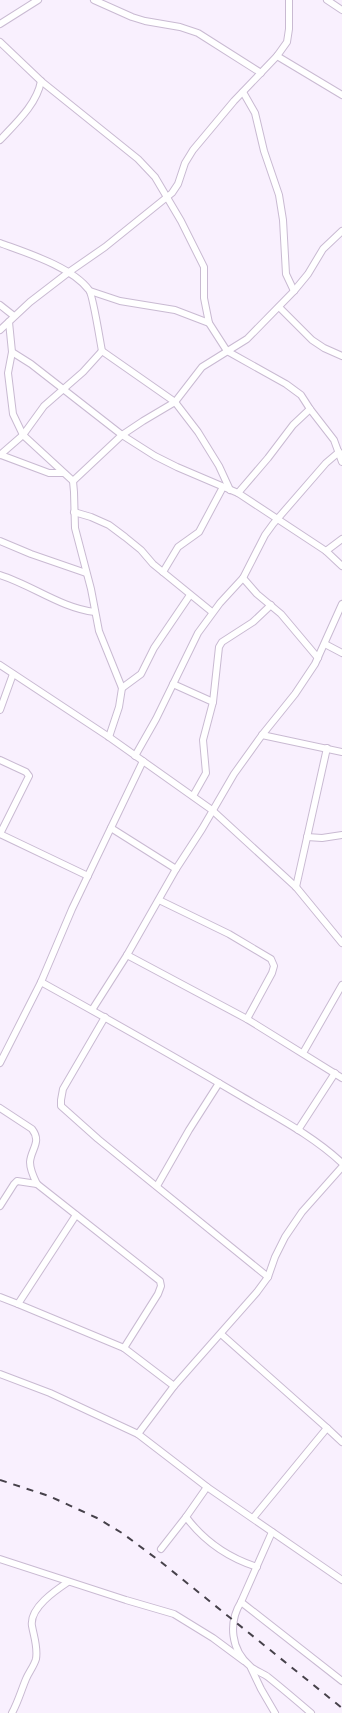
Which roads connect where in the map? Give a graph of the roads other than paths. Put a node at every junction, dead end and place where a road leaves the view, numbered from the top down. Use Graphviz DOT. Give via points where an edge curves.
graph roads {
  1 [pos="38,0"];
  2 [pos="94,0"];
  3 [pos="289,0"];
  4 [pos="327,0"];
  5 [pos="342,10"];
  6 [pos="0,24"];
  7 [pos="0,42"];
  8 [pos="277,56"];
  9 [pos="261,72"];
  10 [pos="41,81"];
  11 [pos="243,92"];
  12 [pos="342,94"];
  13 [pos="0,140"];
  14 [pos="166,198"];
  15 [pos="342,231"];
  16 [pos="0,243"];
  17 [pos="69,272"];
  18 [pos="90,291"];
  19 [pos="294,291"];
  20 [pos="0,305"];
  21 [pos="279,307"];
  22 [pos="14,316"];
  23 [pos="8,322"];
  24 [pos="209,324"];
  25 [pos="0,330"];
  26 [pos="102,351"];
  27 [pos="227,351"];
  28 [pos="12,352"];
  29 [pos="342,356"];
  30 [pos="62,389"];
  31 [pos="175,402"];
  32 [pos="310,409"];
  33 [pos="23,435"];
  34 [pos="122,435"];
  35 [pos="338,452"];
  36 [pos="1,455"];
  37 [pos="342,462"];
  38 [pos="62,473"];
  39 [pos="73,481"];
  40 [pos="223,487"];
  41 [pos="230,490"];
  42 [pos="238,493"];
  43 [pos="74,512"];
  44 [pos="277,519"];
  45 [pos="342,539"];
  46 [pos="0,541"];
  47 [pos="326,551"];
  48 [pos="342,566"];
  49 [pos="163,572"];
  50 [pos="86,573"];
  51 [pos="0,575"];
  52 [pos="243,578"];
  53 [pos="190,595"];
  54 [pos="342,604"];
  55 [pos="271,605"];
  56 [pos="95,612"];
  57 [pos="212,612"];
  58 [pos="325,644"];
  59 [pos="342,653"];
  60 [pos="318,658"];
  61 [pos="0,665"];
  62 [pos="13,674"];
  63 [pos="173,684"];
  64 [pos="122,688"];
  65 [pos="213,702"];
  66 [pos="0,710"];
  67 [pos="262,735"];
  68 [pos="109,737"];
  69 [pos="327,748"];
  70 [pos="342,752"];
  71 [pos="136,756"];
  72 [pos="0,760"];
  73 [pos="143,761"];
  74 [pos="193,796"];
  75 [pos="212,810"];
  76 [pos="111,828"];
  77 [pos="0,834"];
  78 [pos="342,835"];
  79 [pos="307,837"];
  80 [pos="176,869"];
  81 [pos="88,876"];
  82 [pos="296,887"];
  83 [pos="159,900"];
  84 [pos="342,943"];
  85 [pos="127,955"];
  86 [pos="41,982"];
  87 [pos="342,985"];
  88 [pos="92,1010"];
  89 [pos="105,1017"];
  90 [pos="247,1019"];
  91 [pos="303,1053"];
  92 [pos="0,1063"];
  93 [pos="334,1073"];
  94 [pos="342,1078"];
  95 [pos="219,1083"];
  96 [pos="0,1108"];
  97 [pos="298,1130"];
  98 [pos="342,1163"];
  99 [pos="342,1167"];
  100 [pos="36,1184"];
  101 [pos="157,1186"];
  102 [pos="0,1206"];
  103 [pos="76,1215"];
  104 [pos="268,1277"];
  105 [pos="0,1297"];
  106 [pos="18,1304"];
  107 [pos="221,1334"];
  108 [pos="124,1348"];
  109 [pos="0,1374"];
  110 [pos="174,1386"];
  111 [pos="327,1428"];
  112 [pos="138,1434"];
  113 [pos="342,1442"];
  114 [pos="207,1487"];
  115 [pos="186,1517"];
  116 [pos="253,1518"];
  117 [pos="272,1532"];
  118 [pos="161,1549"];
  119 [pos="0,1560"];
  120 [pos="257,1567"];
  121 [pos="342,1580"];
  122 [pos="68,1582"];
  123 [pos="241,1602"];
  124 [pos="244,1660"];
  125 [pos="251,1668"];
  126 [pos="342,1681"];
  127 [pos="12,1713"];
  128 [pos="275,1713"];
  129 [pos="311,1713"];
  1 -- 6 [label="street"];
  2 -- 9 [label="street" via="132,17 198,33"];
  3 -- 8 [label="street" via="287,42"];
  4 -- 5 [label="street"];
  7 -- 10 [label="street"];
  8 -- 9 [label="street"];
  8 -- 12 [label="street"];
  9 -- 11 [label="street"];
  10 -- 13 [label="street" via="40,90 34,100"];
  10 -- 14 [label="street" via="138,160 155,177"];
  11 -- 14 [label="street" via="193,150 185,163 178,184"];
  11 -- 19 [label="street" via="255,113 264,152 279,195 286,274"];
  14 -- 17 [label="street"];
  14 -- 24 [label="street" via="204,267 204,298"];
  15 -- 19 [label="street" via="323,249"];
  16 -- 17 [label="street"];
  17 -- 18 [label="street"];
  17 -- 22 [label="street"];
  18 -- 24 [label="street" via="120,301 175,310"];
  18 -- 26 [label="street"];
  19 -- 21 [label="street"];
  20 -- 22 [label="street"];
  21 -- 27 [label="street" via="247,338"];
  21 -- 29 [label="street" via="312,340"];
  22 -- 23 [label="street"];
  23 -- 25 [label="street"];
  23 -- 28 [label="street"];
  24 -- 27 [label="street"];
  26 -- 30 [label="street" via="83,372"];
  26 -- 31 [label="street"];
  27 -- 31 [label="street" via="202,367"];
  27 -- 32 [label="street" via="286,384 301,395"];
  28 -- 30 [label="street"];
  28 -- 33 [label="street" via="8,373 9,393 13,414"];
  30 -- 33 [label="street" via="44,406"];
  30 -- 34 [label="street"];
  31 -- 34 [label="street"];
  31 -- 41 [label="street" via="198,432"];
  32 -- 35 [label="street" via="334,440"];
  32 -- 42 [label="street" via="293,425"];
  33 -- 36 [label="street"];
  33 -- 38 [label="street"];
  34 -- 39 [label="street"];
  34 -- 40 [label="street" via="155,456"];
  35 -- 37 [label="street"];
  35 -- 44 [label="street" via="326,462"];
  36 -- 38 [label="street" via="49,473"];
  38 -- 39 [label="street"];
  39 -- 43 [label="street"];
  40 -- 41 [label="street"];
  40 -- 49 [label="street" via="199,532 178,547"];
  41 -- 42 [label="street"];
  42 -- 44 [label="street"];
  43 -- 49 [label="street" via="109,525 141,550"];
  43 -- 50 [label="street" via="75,528"];
  44 -- 47 [label="street"];
  44 -- 52 [label="street"];
  45 -- 47 [label="street"];
  46 -- 50 [label="street"];
  47 -- 48 [label="street"];
  49 -- 53 [label="street"];
  50 -- 56 [label="street"];
  51 -- 56 [label="street" via="23,583 69,606"];
  52 -- 55 [label="street"];
  52 -- 57 [label="street"];
  53 -- 57 [label="street"];
  53 -- 64 [label="street" via="154,648 141,674"];
  54 -- 58 [label="street"];
  55 -- 60 [label="street" via="297,631"];
  55 -- 65 [label="street" via="253,622 222,642 219,647"];
  56 -- 64 [label="street" via="99,631"];
  57 -- 63 [label="street" via="198,633"];
  58 -- 59 [label="street"];
  58 -- 60 [label="street"];
  60 -- 67 [label="street" via="295,694"];
  61 -- 62 [label="street"];
  62 -- 66 [label="street"];
  62 -- 68 [label="street"];
  63 -- 65 [label="street"];
  63 -- 71 [label="street"];
  64 -- 68 [label="street"];
  65 -- 74 [label="street" via="203,740 206,773"];
  67 -- 69 [label="street"];
  67 -- 75 [label="street"];
  68 -- 71 [label="street"];
  69 -- 70 [label="street"];
  69 -- 79 [label="street"];
  71 -- 73 [label="street"];
  72 -- 77 [label="street" via="26,772 29,776"];
  73 -- 74 [label="street"];
  73 -- 76 [label="street"];
  74 -- 75 [label="street"];
  75 -- 80 [label="street"];
  75 -- 82 [label="street"];
  76 -- 80 [label="street"];
  76 -- 81 [label="street"];
  77 -- 81 [label="street"];
  78 -- 79 [label="street"];
  79 -- 82 [label="street"];
  80 -- 83 [label="street"];
  81 -- 86 [label="street"];
  82 -- 84 [label="street"];
  83 -- 85 [label="street"];
  83 -- 90 [label="street" via="230,934 271,959 274,966 272,973"];
  85 -- 88 [label="street"];
  85 -- 90 [label="street"];
  86 -- 88 [label="street"];
  86 -- 92 [label="street"];
  87 -- 91 [label="street"];
  88 -- 89 [label="street"];
  89 -- 95 [label="street"];
  89 -- 101 [label="street" via="64,1089 61,1106"];
  90 -- 91 [label="street"];
  91 -- 93 [label="street"];
  93 -- 94 [label="street"];
  93 -- 97 [label="street"];
  95 -- 97 [label="street"];
  95 -- 101 [label="street"];
  96 -- 100 [label="street" via="36,1134 36,1146 30,1163"];
  97 -- 98 [label="street"];
  99 -- 104 [label="street" via="302,1212 285,1237"];
  100 -- 102 [label="street" via="18,1181"];
  100 -- 103 [label="street"];
  101 -- 104 [label="street"];
  103 -- 106 [label="street"];
  103 -- 108 [label="street" via="160,1281 162,1286"];
  104 -- 107 [label="street" via="250,1302"];
  105 -- 106 [label="street"];
  106 -- 108 [label="street"];
  107 -- 110 [label="street"];
  107 -- 111 [label="street"];
  108 -- 110 [label="street"];
  109 -- 112 [label="street" via="50,1393"];
  110 -- 112 [label="street"];
  111 -- 113 [label="street"];
  111 -- 116 [label="street"];
  112 -- 114 [label="street"];
  114 -- 115 [label="street"];
  114 -- 116 [label="street"];
  115 -- 118 [label="street"];
  115 -- 120 [label="street" via="202,1536 222,1551 243,1563"];
  116 -- 117 [label="street"];
  117 -- 120 [label="street"];
  117 -- 121 [label="street"];
  119 -- 122 [label="street"];
  120 -- 123 [label="street"];
  122 -- 124 [label="street" via="174,1614"];
  122 -- 127 [label="street" via="50,1595 34,1615 32,1626 36,1658"];
  123 -- 124 [label="street" via="235,1616 232,1638"];
  123 -- 126 [label="street"];
  124 -- 125 [label="street"];
  125 -- 128 [label="street"];
  125 -- 129 [label="street" via="265,1675"];
}
